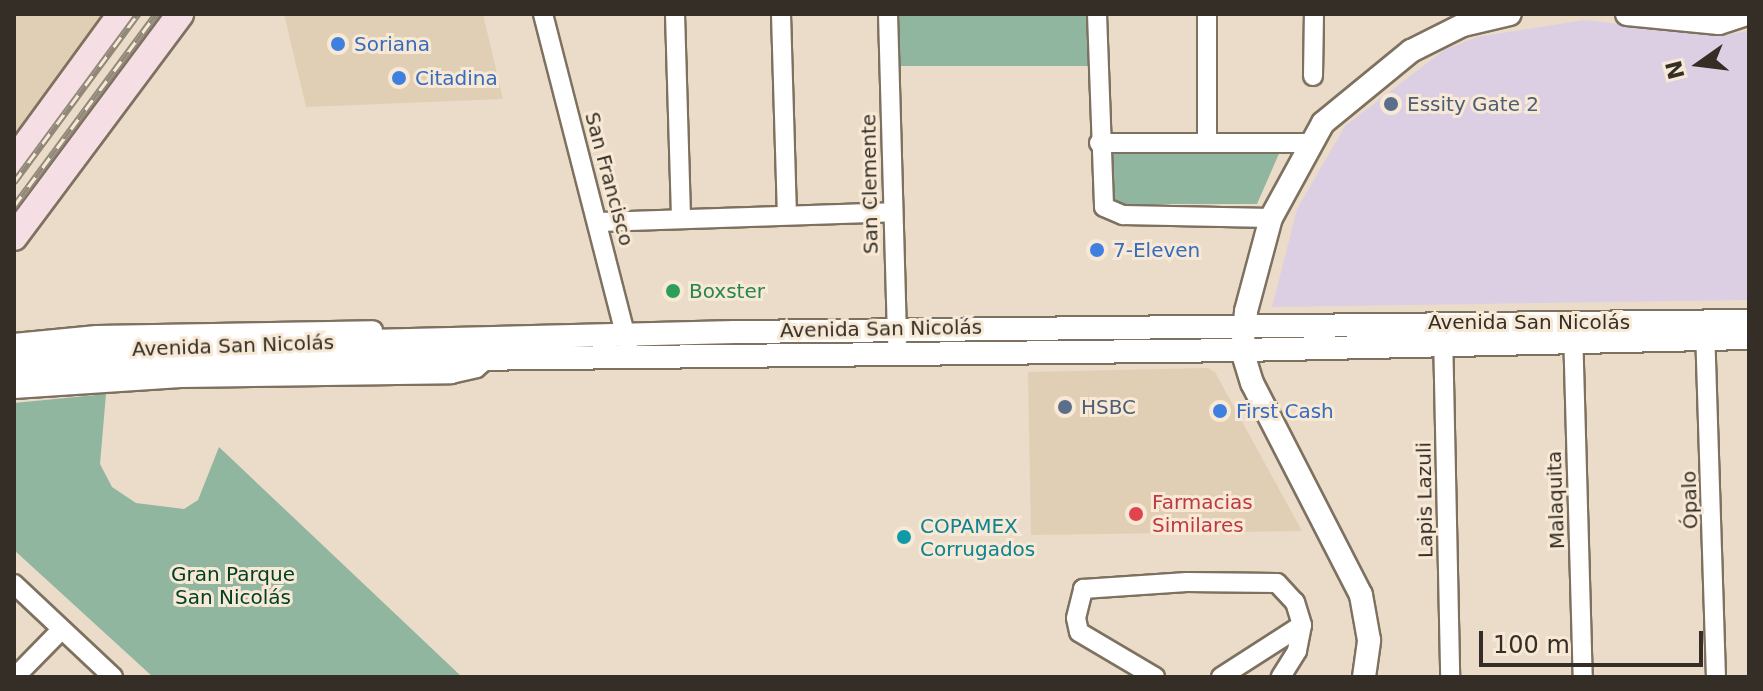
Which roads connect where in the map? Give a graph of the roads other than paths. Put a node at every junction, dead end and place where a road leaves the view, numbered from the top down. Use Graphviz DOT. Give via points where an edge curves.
graph roads {
  1 [pos="121,14"];
  2 [pos="180,14"];
  3 [pos="543,14"];
  4 [pos="675,14"];
  5 [pos="781,14"];
  6 [pos="888,14"];
  7 [pos="1097,14"];
  8 [pos="1207,14"];
  9 [pos="1314,14"];
  10 [pos="1510,14"];
  11 [pos="1627,14"];
  12 [pos="1747,14"];
  13 [pos="1313,76"];
  14 [pos="1207,141"];
  15 [pos="1099,143"];
  16 [pos="1308,143"];
  17 [pos="14,161"];
  18 [pos="893,212"];
  19 [pos="787,215"];
  20 [pos="681,218"];
  21 [pos="1271,218"];
  22 [pos="599,222"];
  23 [pos="14,237"];
  24 [pos="1443,321"];
  25 [pos="1749,321"];
  26 [pos="1245,322"];
  27 [pos="896,329"];
  28 [pos="1706,330"];
  29 [pos="1573,332"];
  30 [pos="1749,338"];
  31 [pos="14,343"];
  32 [pos="1444,344"];
  33 [pos="628,345"];
  34 [pos="487,348"];
  35 [pos="433,350"];
  36 [pos="1242,350"];
  37 [pos="897,353"];
  38 [pos="14,359"];
  39 [pos="14,375"];
  40 [pos="14,389"];
  41 [pos="14,584"];
  42 [pos="1302,625"];
  43 [pos="61,630"];
  44 [pos="15,677"];
  45 [pos="113,677"];
  46 [pos="1155,677"];
  47 [pos="1221,677"];
  48 [pos="1281,677"];
  49 [pos="1364,677"];
  50 [pos="1450,677"];
  51 [pos="1583,677"];
  52 [pos="1716,677"];
  1 -- 17 [label="main road"];
  2 -- 23 [label="main road"];
  3 -- 22 [label="street, San Francisco"];
  4 -- 20 [label="street"];
  5 -- 19 [label="street"];
  6 -- 18 [label="street, San Clemente"];
  7 -- 15 [label="street"];
  8 -- 14 [label="street"];
  9 -- 13 [label="street"];
  10 -- 16 [label="street" via="1463,25 1411,51 1338,108"];
  11 -- 12 [label="street" via="1719,23"];
  14 -- 15 [label="street"];
  14 -- 16 [label="street"];
  15 -- 21 [label="street" via="1101,200 1115,215"];
  16 -- 21 [label="street"];
  18 -- 19 [label="street"];
  18 -- 27 [label="street, San Clemente"];
  19 -- 20 [label="street"];
  20 -- 22 [label="street"];
  21 -- 26 [label="street"];
  22 -- 33 [label="street, San Francisco"];
  24 -- 26 [label="street, Avenida San Nicolás"];
  24 -- 29 [label="street, Avenida San Nicolás"];
  24 -- 32 [label="street, Lapis Lazuli"];
  25 -- 28 [label="street, Avenida San Nicolás"];
  26 -- 27 [label="street, Avenida San Nicolás"];
  26 -- 36 [label="street"];
  27 -- 33 [label="street, Avenida San Nicolás"];
  27 -- 37 [label="street, San Clemente"];
  28 -- 29 [label="street, Avenida San Nicolás"];
  28 -- 30 [label="street, Avenida San Nicolás"];
  28 -- 52 [label="street, Ópalo"];
  29 -- 32 [label="street, Avenida San Nicolás"];
  29 -- 51 [label="street, Malaquita"];
  31 -- 34 [label="street" via="228,331 448,330"];
  32 -- 36 [label="street, Avenida San Nicolás"];
  32 -- 50 [label="street, Lapis Lazuli"];
  33 -- 34 [label="street, Avenida San Nicolás"];
  33 -- 37 [label="street, Avenida San Nicolás"];
  34 -- 35 [label="street, Avenida San Nicolás"];
  34 -- 40 [label="street" via="476,368 451,374 181,378"];
  35 -- 38 [label="street, Avenida San Nicolás" via="201,345"];
  35 -- 39 [label="street, Avenida San Nicolás"];
  36 -- 37 [label="street, Avenida San Nicolás"];
  36 -- 49 [label="street" via="1263,409 1361,595 1369,640"];
  41 -- 43 [label="street"];
  42 -- 46 [label="street" via="1295,602 1269,580 1083,589 1076,618 1079,632"];
  42 -- 47 [label="street"];
  42 -- 48 [label="street" via="1297,651"];
  43 -- 44 [label="street"];
  43 -- 45 [label="street"];
}
